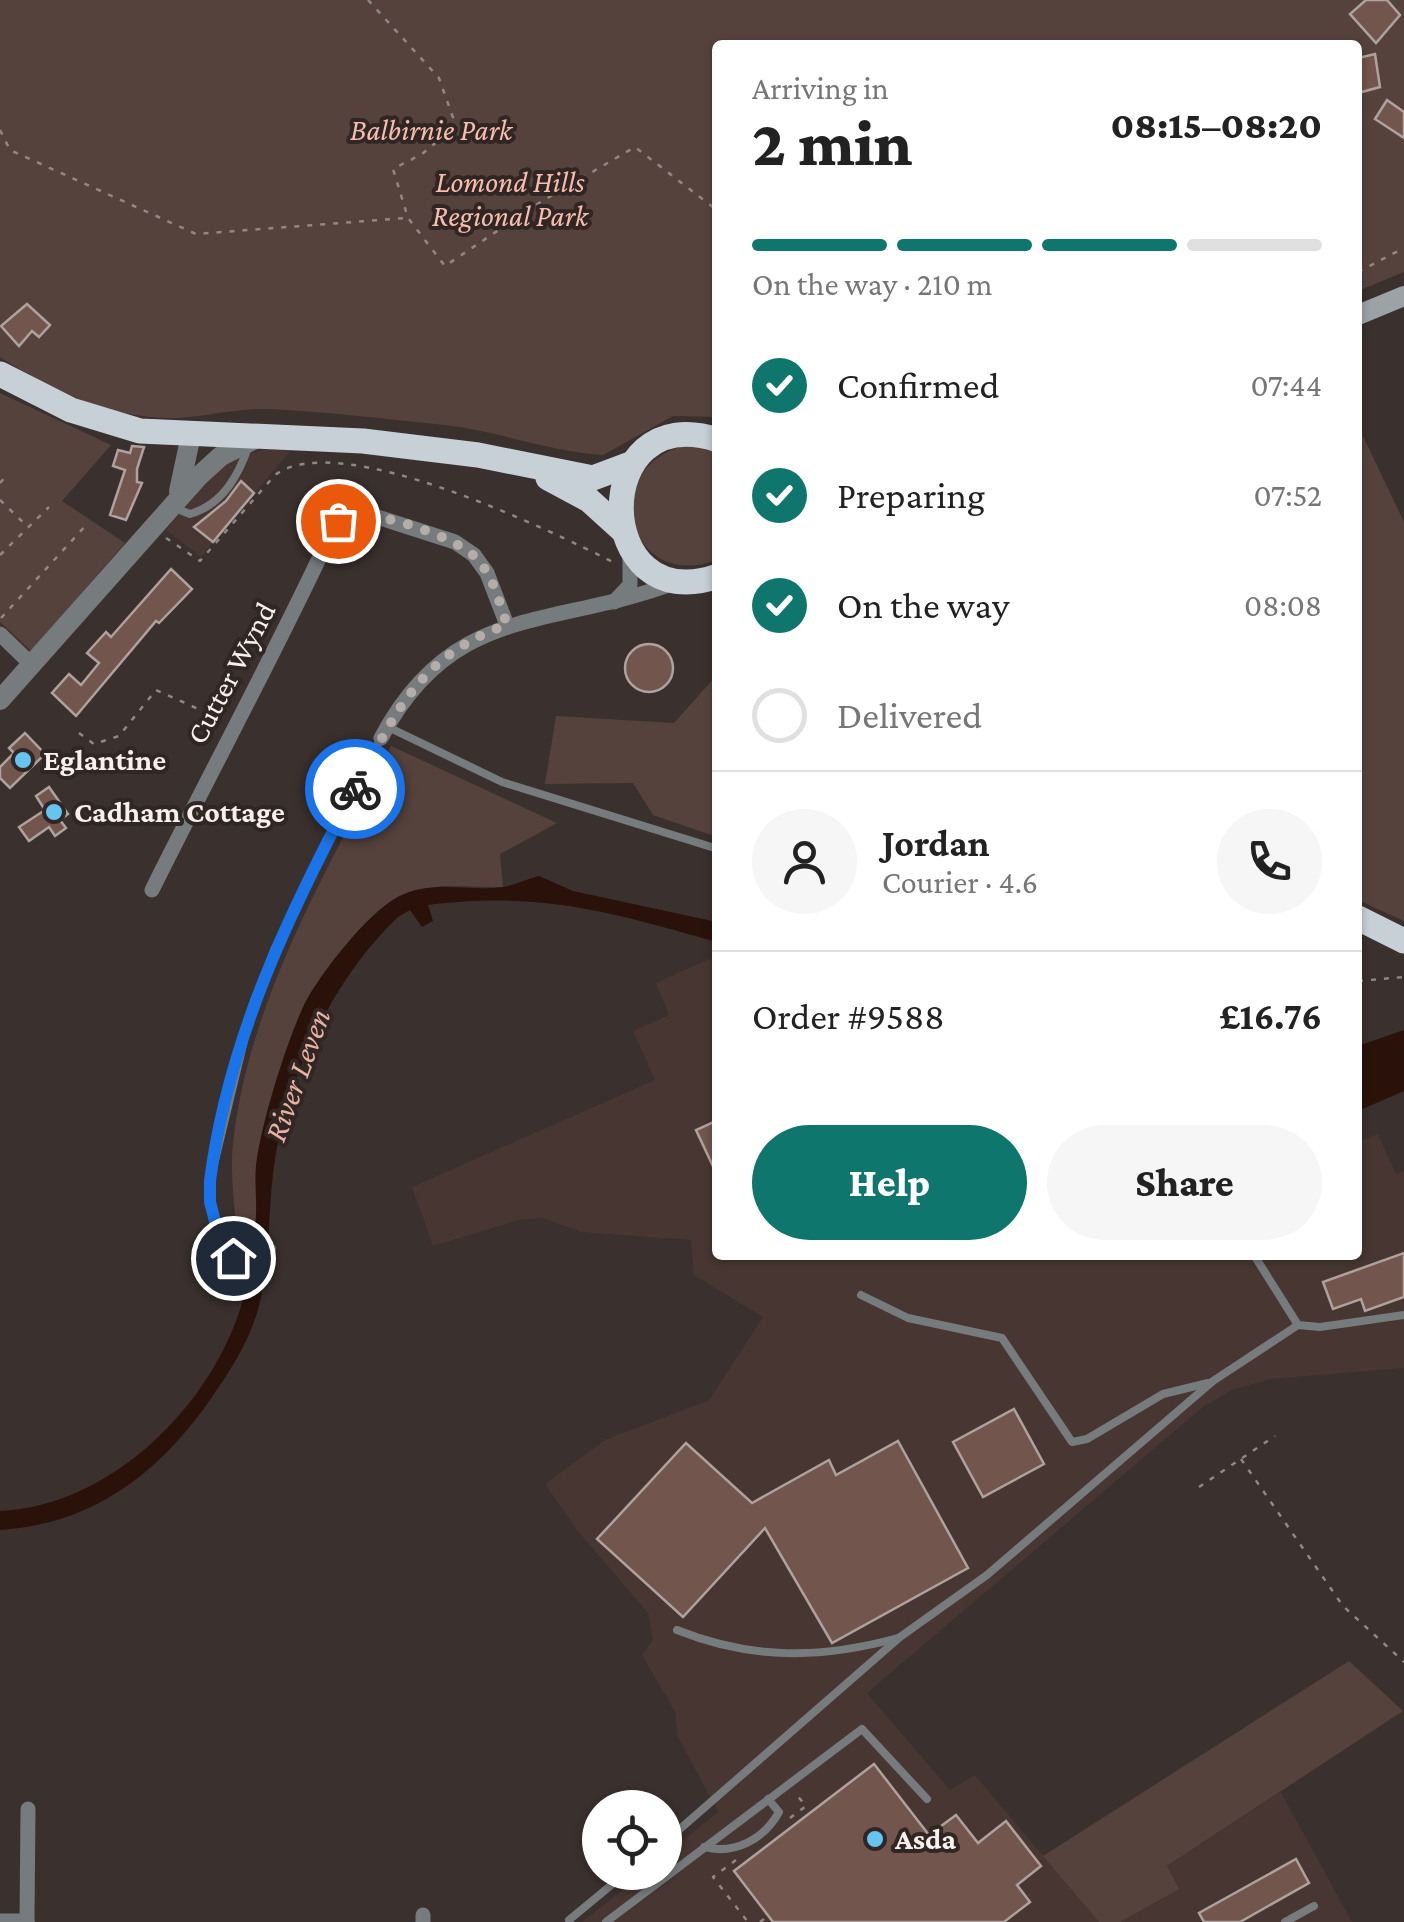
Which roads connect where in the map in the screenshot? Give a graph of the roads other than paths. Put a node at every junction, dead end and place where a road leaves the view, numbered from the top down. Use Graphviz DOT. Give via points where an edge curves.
graph roads {
  1 [pos="1404,296"];
  2 [pos="1362,313"];
  3 [pos="0,374"];
  4 [pos="190,435"];
  5 [pos="261,437"];
  6 [pos="712,439"];
  7 [pos="633,463"];
  8 [pos="519,464"];
  9 [pos="172,504"];
  10 [pos="625,538"];
  11 [pos="702,580"];
  12 [pos="611,604"];
  13 [pos="507,625"];
  14 [pos="0,634"];
  15 [pos="32,665"];
  16 [pos="0,700"];
  17 [pos="384,732"];
  18 [pos="712,847"];
  19 [pos="152,890"];
  20 [pos="1362,920"];
  21 [pos="1404,941"];
  22 [pos="272,1248"];
  23 [pos="1257,1260"];
  24 [pos="861,1294"];
  25 [pos="1404,1314"];
  26 [pos="1298,1326"];
  27 [pos="1213,1381"];
  28 [pos="678,1630"];
  29 [pos="900,1638"];
  30 [pos="768,1799"];
  31 [pos="927,1799"];
  32 [pos="28,1809"];
  33 [pos="682,1827"];
  34 [pos="704,1847"];
  35 [pos="605,1890"];
  36 [pos="1314,1906"];
  37 [pos="569,1920"];
  38 [pos="0,1921"];
  39 [pos="27,1921"];
  40 [pos="606,1922"];
  41 [pos="1285,1922"];
  1 -- 2 [label="main road"];
  3 -- 4 [label="highway" via="104,422"];
  4 -- 5 [label="highway"];
  4 -- 9 [label="street" via="185,478"];
  5 -- 8 [label="highway" via="380,443"];
  5 -- 9 [label="street" via="212,462"];
  5 -- 9 [label="lane" via="250,444 244,468 208,507 190,514"];
  6 -- 7 [label="highway" via="669,438"];
  7 -- 8 [label="highway" via="593,478"];
  7 -- 10 [label="highway" via="619,495"];
  8 -- 10 [label="highway" via="589,500"];
  9 -- 15 [label="street"];
  10 -- 11 [label="highway" via="655,572"];
  10 -- 12 [label="street" via="630,585"];
  11 -- 12 [label="street"];
  12 -- 13 [label="street"];
  13 -- 17 [label="street" via="426,671"];
  13 -- 19 [label="street, Cutter Wynd" via="487,573 464,548 362,512 344,516"];
  14 -- 15 [label="street"];
  15 -- 16 [label="street"];
  17 -- 18 [label="lane" via="502,782"];
  17 -- 22 [label="lane" via="274,950 214,1150 210,1192 224,1256"];
  20 -- 21 [label="highway"];
  23 -- 26 [label="lane"];
  24 -- 27 [label="lane" via="908,1318 1002,1338 1072,1442 1088,1440 1163,1394"];
  25 -- 26 [label="lane"];
  26 -- 27 [label="lane"];
  27 -- 29 [label="lane" via="987,1574"];
  28 -- 29 [label="lane" via="732,1648 796,1656"];
  29 -- 33 [label="lane"];
  30 -- 31 [label="lane" via="862,1729"];
  30 -- 34 [label="lane"];
  30 -- 34 [label="lane" via="780,1812 771,1826 736,1848"];
  32 -- 39 [label="street"];
  34 -- 40 [label="lane"];
  35 -- 37 [label="lane"];
  36 -- 41 [label="lane"];
  38 -- 39 [label="street"];
}
